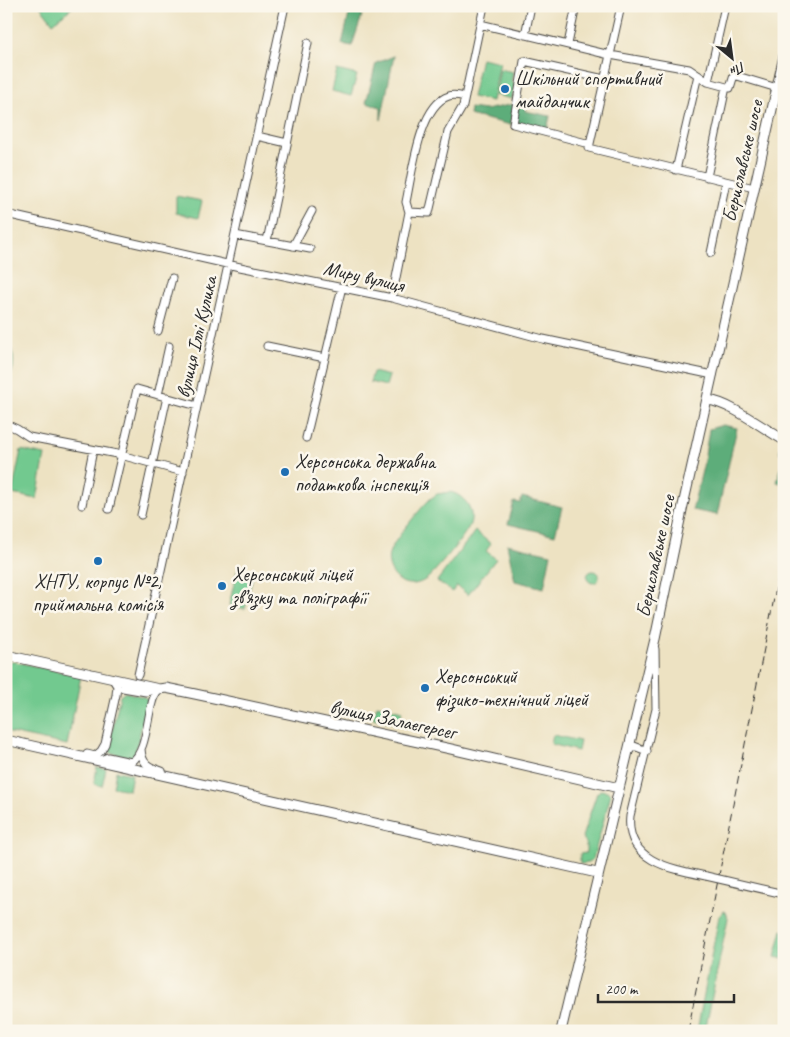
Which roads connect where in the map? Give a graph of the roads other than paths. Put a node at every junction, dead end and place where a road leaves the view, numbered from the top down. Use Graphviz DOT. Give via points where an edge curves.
graph roads {
  1 [pos="285,6"];
  2 [pos="484,6"];
  3 [pos="531,6"];
  4 [pos="576,6"];
  5 [pos="621,6"];
  6 [pos="725,6"];
  7 [pos="480,24"];
  8 [pos="525,34"];
  9 [pos="308,43"];
  10 [pos="568,44"];
  11 [pos="610,55"];
  12 [pos="784,56"];
  13 [pos="698,75"];
  14 [pos="604,78"];
  15 [pos="708,82"];
  16 [pos="726,87"];
  17 [pos="777,88"];
  18 [pos="465,97"];
  19 [pos="256,136"];
  20 [pos="287,142"];
  21 [pos="589,146"];
  22 [pos="676,170"];
  23 [pos="707,177"];
  24 [pos="726,182"];
  25 [pos="754,188"];
  26 [pos="312,211"];
  27 [pos="409,212"];
  28 [pos="6,214"];
  29 [pos="235,235"];
  30 [pos="268,241"];
  31 [pos="293,246"];
  32 [pos="310,249"];
  33 [pos="711,253"];
  34 [pos="229,264"];
  35 [pos="172,278"];
  36 [pos="342,287"];
  37 [pos="392,298"];
  38 [pos="158,331"];
  39 [pos="169,346"];
  40 [pos="266,346"];
  41 [pos="325,358"];
  42 [pos="713,375"];
  43 [pos="158,395"];
  44 [pos="167,397"];
  45 [pos="708,400"];
  46 [pos="198,406"];
  47 [pos="6,424"];
  48 [pos="306,438"];
  49 [pos="784,440"];
  50 [pos="93,450"];
  51 [pos="122,456"];
  52 [pos="153,464"];
  53 [pos="183,472"];
  54 [pos="82,505"];
  55 [pos="110,509"];
  56 [pos="141,515"];
  57 [pos="655,639"];
  58 [pos="6,655"];
  59 [pos="138,675"];
  60 [pos="112,678"];
  61 [pos="126,685"];
  62 [pos="158,688"];
  63 [pos="144,689"];
  64 [pos="116,695"];
  65 [pos="152,702"];
  66 [pos="6,740"];
  67 [pos="105,744"];
  68 [pos="141,747"];
  69 [pos="647,751"];
  70 [pos="69,753"];
  71 [pos="628,753"];
  72 [pos="111,761"];
  73 [pos="181,779"];
  74 [pos="619,788"];
  75 [pos="597,873"];
  76 [pos="784,894"];
  77 [pos="561,1031"];
  1 -- 19 [label="street, вулиця Іллі Кулика"];
  2 -- 7 [label="street"];
  3 -- 8 [label="street"];
  4 -- 10 [label="street"];
  5 -- 11 [label="street"];
  6 -- 15 [label="street"];
  7 -- 8 [label="street, Бериславське шосе"];
  7 -- 18 [label="street"];
  8 -- 10 [label="street, Бериславське шосе"];
  9 -- 20 [label="street"];
  10 -- 11 [label="street, Бериславське шосе"];
  11 -- 13 [label="street, Бериславське шосе" via="689,70"];
  11 -- 14 [label="street"];
  12 -- 17 [label="main road, Бериславське шосе"];
  13 -- 15 [label="street, Бериславське шосе"];
  13 -- 22 [label="street"];
  14 -- 21 [label="street"];
  14 -- 21 [label="street" via="524,61 513,124"];
  15 -- 16 [label="street, Бериславське шосе"];
  16 -- 17 [label="street, Бериславське шосе" via="730,88 734,75"];
  16 -- 23 [label="street"];
  17 -- 25 [label="main road, Бериславське шосе"];
  18 -- 27 [label="street" via="448,132 429,213"];
  18 -- 27 [label="street" via="450,95 434,106 421,133 406,202"];
  19 -- 20 [label="street"];
  19 -- 29 [label="street, вулиця Іллі Кулика"];
  20 -- 30 [label="street"];
  21 -- 22 [label="street"];
  22 -- 23 [label="street"];
  23 -- 24 [label="street"];
  24 -- 25 [label="street"];
  24 -- 33 [label="street"];
  25 -- 42 [label="main road, Бериславське шосе"];
  26 -- 31 [label="street"];
  27 -- 37 [label="street"];
  28 -- 34 [label="street, Миру вулиця"];
  29 -- 30 [label="street"];
  29 -- 34 [label="street, вулиця Іллі Кулика"];
  30 -- 31 [label="street"];
  31 -- 32 [label="street"];
  34 -- 36 [label="street, Миру вулиця"];
  34 -- 46 [label="street, вулиця Іллі Кулика"];
  35 -- 38 [label="street"];
  36 -- 37 [label="street, Миру вулиця"];
  36 -- 41 [label="street"];
  37 -- 42 [label="street, Миру вулиця" via="543,339"];
  39 -- 43 [label="street"];
  40 -- 41 [label="street"];
  41 -- 48 [label="street"];
  42 -- 45 [label="main road, Бериславське шосе"];
  43 -- 44 [label="street"];
  43 -- 51 [label="street" via="137,389"];
  44 -- 46 [label="street"];
  44 -- 52 [label="street"];
  45 -- 49 [label="main road" via="728,406"];
  45 -- 57 [label="main road, Бериславське шосе"];
  46 -- 53 [label="street, вулиця Іллі Кулика"];
  47 -- 50 [label="street" via="29,437"];
  50 -- 51 [label="street"];
  50 -- 54 [label="street"];
  51 -- 52 [label="street"];
  51 -- 55 [label="street"];
  52 -- 53 [label="street"];
  52 -- 56 [label="street"];
  53 -- 59 [label="street, вулиця Іллі Кулика"];
  57 -- 69 [label="street" via="656,709"];
  57 -- 71 [label="main road, Бериславське шосе"];
  58 -- 60 [label="main road"];
  59 -- 61 [label="street"];
  59 -- 63 [label="street"];
  60 -- 61 [label="main road, вулиця Залаегерсег"];
  60 -- 64 [label="street" via="117,686"];
  61 -- 63 [label="main road, вулиця Залаегерсег"];
  61 -- 64 [label="street"];
  62 -- 63 [label="main road, вулиця Залаегерсег"];
  62 -- 65 [label="street"];
  62 -- 74 [label="main road, вулиця Залаегерсег"];
  63 -- 65 [label="street"];
  64 -- 67 [label="street"];
  65 -- 68 [label="street"];
  66 -- 70 [label="main road"];
  67 -- 70 [label="street" via="95,756"];
  67 -- 72 [label="street" via="105,752"];
  68 -- 72 [label="street" via="131,762"];
  68 -- 73 [label="street" via="142,757 149,768"];
  69 -- 71 [label="street" via="634,746"];
  69 -- 76 [label="street, bridge" via="630,824 632,840 640,851 657,862 682,871"];
  70 -- 72 [label="main road" via="97,761"];
  71 -- 74 [label="main road, Бериславське шосе"];
  72 -- 73 [label="main road"];
  73 -- 75 [label="main road"];
  74 -- 75 [label="main road, Бериславське шосе"];
  75 -- 77 [label="main road, Бериславське шосе"];
}
